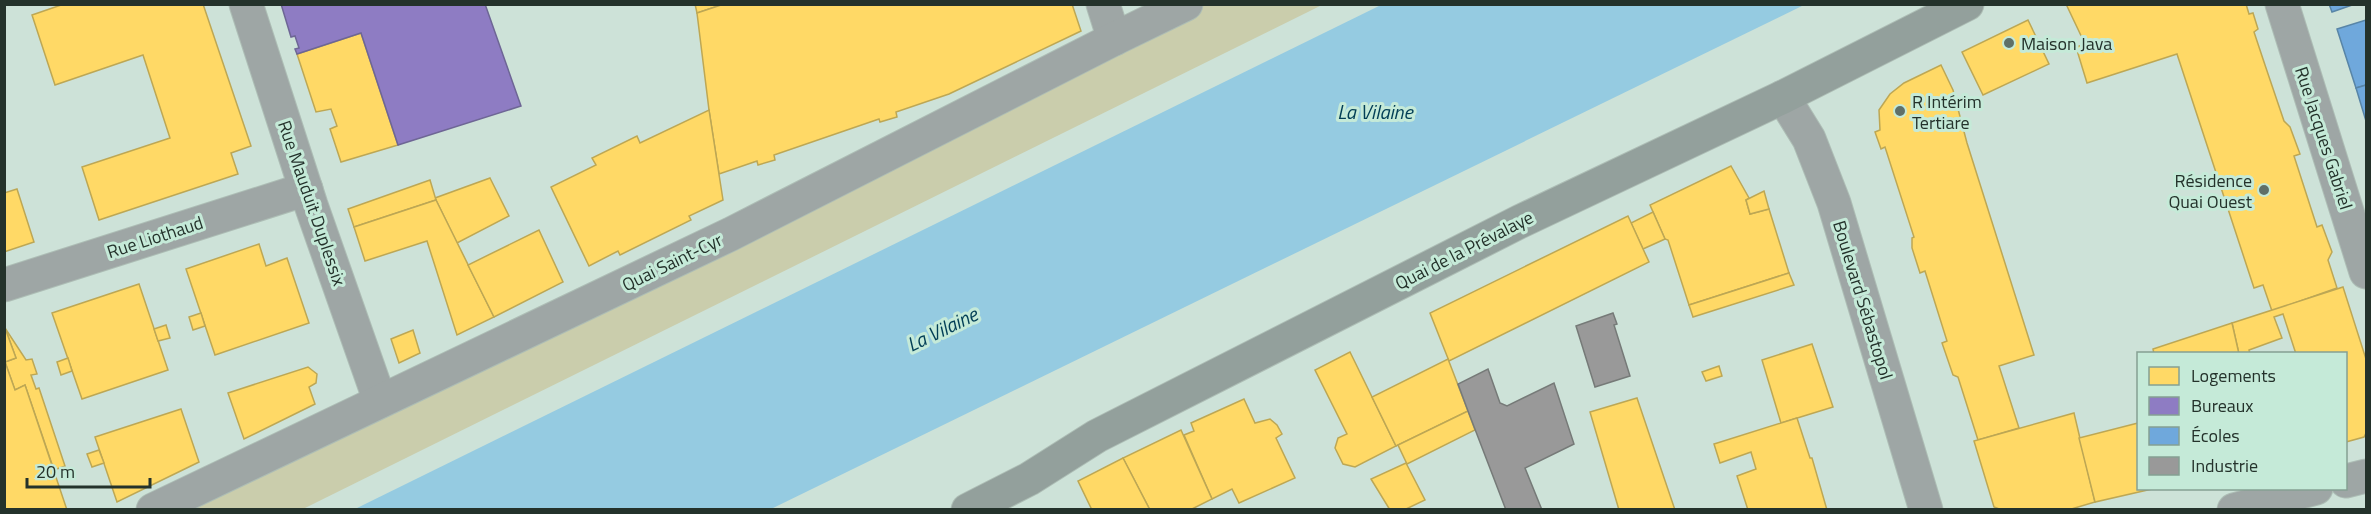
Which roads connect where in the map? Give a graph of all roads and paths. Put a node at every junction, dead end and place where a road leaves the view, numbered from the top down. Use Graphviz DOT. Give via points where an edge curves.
graph roads {
  1 [pos="246,4"];
  2 [pos="1103,4"];
  3 [pos="1186,4"];
  4 [pos="1968,4"];
  5 [pos="2282,4"];
  6 [pos="1114,39"];
  7 [pos="1784,97"];
  8 [pos="306,189"];
  9 [pos="2367,272"];
  10 [pos="4,285"];
  11 [pos="381,401"];
  12 [pos="2367,476"];
  13 [pos="2347,481"];
  14 [pos="2312,490"];
  15 [pos="153,510"];
  16 [pos="968,510"];
  17 [pos="1926,510"];
  18 [pos="2234,510"];
  1 -- 8 [label="street, Rue Mauduit Duplessix"];
  2 -- 6 [label="street"];
  3 -- 6 [label="street, Quai Saint-Cyr"];
  4 -- 7 [label="main road, Quai de la Prévalaye"];
  5 -- 9 [label="street, Rue Jacques Gabriel"];
  6 -- 11 [label="street, Quai Saint-Cyr" via="731,234"];
  7 -- 16 [label="main road, Quai de la Prévalaye" via="1518,222 1097,436 1029,479"];
  7 -- 17 [label="street, Boulevard Sébastopol" via="1809,139 1834,202"];
  8 -- 10 [label="street, Rue Liothaud"];
  8 -- 11 [label="street, Rue Mauduit Duplessix"];
  11 -- 15 [label="street, Quai Saint-Cyr"];
  12 -- 13 [label="street"];
  14 -- 18 [label="street"];
}
